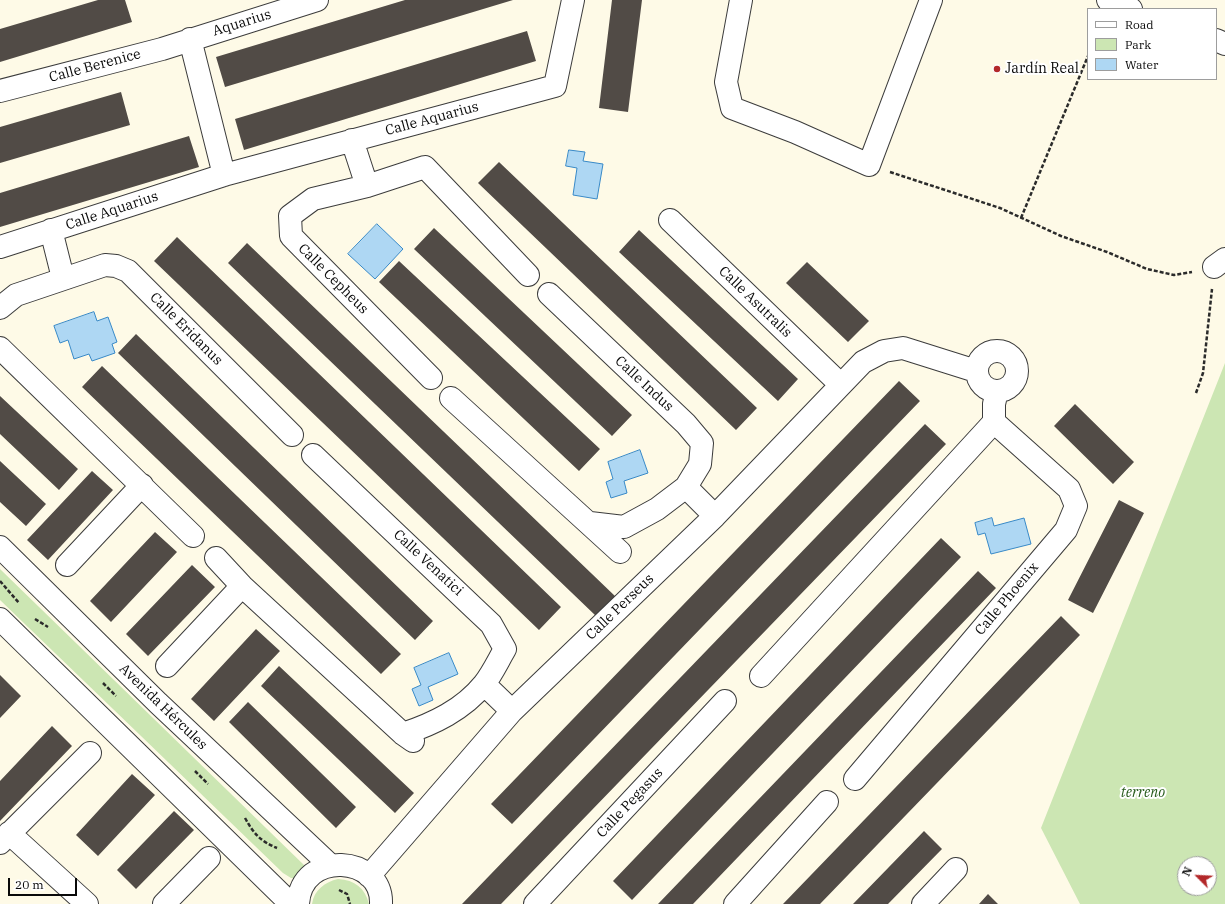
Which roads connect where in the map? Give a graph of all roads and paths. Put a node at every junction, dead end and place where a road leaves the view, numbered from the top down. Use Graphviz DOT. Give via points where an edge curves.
graph roads {
  1 [pos="317,0"];
  2 [pos="573,0"];
  3 [pos="741,0"];
  4 [pos="931,0"];
  5 [pos="1108,0"];
  6 [pos="1128,8"];
  7 [pos="190,39"];
  8 [pos="1087,58"];
  9 [pos="0,91"];
  10 [pos="352,140"];
  11 [pos="869,165"];
  12 [pos="224,175"];
  13 [pos="367,186"];
  14 [pos="1022,218"];
  15 [pos="670,220"];
  16 [pos="51,230"];
  17 [pos="0,247"];
  18 [pos="1220,263"];
  19 [pos="528,275"];
  20 [pos="63,278"];
  21 [pos="549,294"];
  22 [pos="0,308"];
  23 [pos="0,348"];
  24 [pos="976,371"];
  25 [pos="431,378"];
  26 [pos="840,384"];
  27 [pos="997,391"];
  28 [pos="1196,393"];
  29 [pos="451,398"];
  30 [pos="994,422"];
  31 [pos="292,435"];
  32 [pos="313,455"];
  33 [pos="142,485"];
  34 [pos="686,487"];
  35 [pos="714,516"];
  36 [pos="590,523"];
  37 [pos="193,536"];
  38 [pos="0,547"];
  39 [pos="620,552"];
  40 [pos="216,558"];
  41 [pos="67,565"];
  42 [pos="242,586"];
  43 [pos="0,619"];
  44 [pos="167,666"];
  45 [pos="761,676"];
  46 [pos="484,684"];
  47 [pos="725,701"];
  48 [pos="512,711"];
  49 [pos="90,753"];
  50 [pos="855,779"];
  51 [pos="827,802"];
  52 [pos="5,838"];
  53 [pos="210,858"];
  54 [pos="330,865"];
  55 [pos="956,869"];
  56 [pos="369,876"];
  57 [pos="335,890"];
  58 [pos="87,904"];
  59 [pos="164,904"];
  60 [pos="291,904"];
  61 [pos="298,904"];
  62 [pos="350,904"];
  63 [pos="381,904"];
  64 [pos="535,904"];
  65 [pos="735,904"];
  66 [pos="923,904"];
  1 -- 7 [label="street, Aquarius"];
  2 -- 10 [label="street, Calle Aquarius" via="555,86"];
  3 -- 11 [label="street" via="726,82 732,108 795,132"];
  4 -- 11 [label="street"];
  5 -- 6 [label="street"];
  7 -- 9 [label="street, Calle Berenice" via="162,49"];
  7 -- 12 [label="street"];
  8 -- 14 [label="path"];
  10 -- 12 [label="street, Calle Aquarius"];
  10 -- 13 [label="street"];
  11 -- 14 [label="path" via="1000,208"];
  12 -- 16 [label="street, Calle Aquarius"];
  13 -- 19 [label="street, Calle Cepheus" via="425,167"];
  13 -- 25 [label="street, Calle Cepheus" via="313,199 290,216 291,236"];
  14 -- 18 [label="path" via="1147,270 1174,275"];
  15 -- 26 [label="street, Calle Asutralis"];
  16 -- 17 [label="street, Calle Aquarius"];
  16 -- 20 [label="street"];
  18 -- 28 [label="path" via="1203,373"];
  20 -- 22 [label="street, Calle Eridanus" via="16,295"];
  20 -- 31 [label="street, Calle Eridanus" via="105,265 128,271"];
  21 -- 34 [label="street, Calle Indus" via="686,424 702,443 700,464"];
  23 -- 33 [label="street"];
  24 -- 26 [label="street, Calle Perseus" via="903,348 884,351 863,362"];
  24 -- 27 [label="street" via="982,386"];
  24 -- 27 [label="street" via="981,357 988,352 1003,351 1010,355 1015,361 1016,377 1012,385 1005,390"];
  26 -- 35 [label="street, Calle Perseus"];
  27 -- 30 [label="street"];
  29 -- 36 [label="street"];
  30 -- 45 [label="street"];
  30 -- 50 [label="street, Calle Phoenix" via="1069,489 1076,506 1066,530"];
  32 -- 46 [label="street, Calle Venatici" via="491,624 505,649"];
  33 -- 37 [label="street"];
  33 -- 41 [label="street"];
  34 -- 35 [label="street"];
  34 -- 36 [label="street, Calle Indus" via="657,509 624,527"];
  35 -- 48 [label="street, Calle Perseus"];
  36 -- 39 [label="street"];
  38 -- 54 [label="street, Avenida Hércules" via="158,703"];
  40 -- 42 [label="street, Calle Venatici"];
  42 -- 44 [label="street"];
  42 -- 46 [label="street, Calle Venatici" via="408,738 457,708"];
  43 -- 60 [label="street"];
  46 -- 48 [label="street"];
  47 -- 64 [label="street, Calle Pegasus"];
  48 -- 56 [label="street, Calle Perseus"];
  49 -- 52 [label="street"];
  51 -- 65 [label="street"];
  52 -- 58 [label="street"];
  53 -- 59 [label="street"];
  54 -- 56 [label="street" via="352,866"];
  54 -- 61 [label="street" via="317,871 307,881 300,893"];
  55 -- 66 [label="street"];
  56 -- 63 [label="street" via="377,887"];
  57 -- 62 [label="path" via="344,891"];
}
